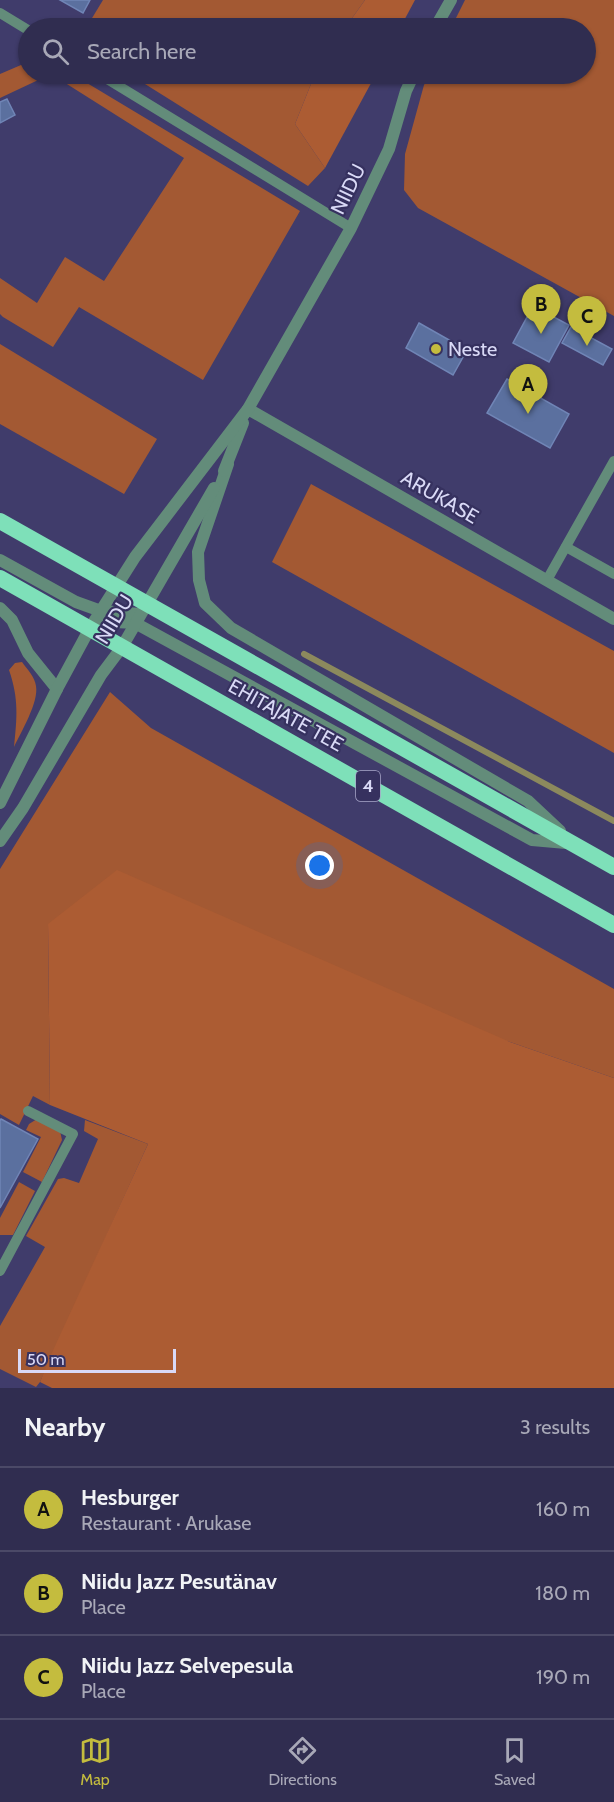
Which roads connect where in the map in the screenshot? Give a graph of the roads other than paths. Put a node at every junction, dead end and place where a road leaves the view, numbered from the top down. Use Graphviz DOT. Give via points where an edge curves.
graph roads {
  1 [pos="451,0"];
  2 [pos="0,13"];
  3 [pos="441,18"];
  4 [pos="18,24"];
  5 [pos="115,84"];
  6 [pos="409,84"];
  7 [pos="351,228"];
  8 [pos="248,409"];
  9 [pos="614,461"];
  10 [pos="228,464"];
  11 [pos="0,521"];
  12 [pos="566,547"];
  13 [pos="0,560"];
  14 [pos="614,574"];
  15 [pos="0,578"];
  16 [pos="547,580"];
  17 [pos="116,587"];
  18 [pos="0,608"];
  19 [pos="140,614"];
  20 [pos="614,618"];
  21 [pos="95,620"];
  22 [pos="122,646"];
  23 [pos="57,689"];
  24 [pos="0,803"];
  25 [pos="0,841"];
  26 [pos="574,844"];
  27 [pos="614,867"];
  28 [pos="614,925"];
  29 [pos="28,1111"];
  30 [pos="0,1271"];
  1 -- 3 [label="street"];
  2 -- 4 [label="lane"];
  5 -- 7 [label="lane"];
  6 -- 7 [label="street, NIIDU" via="389,149"];
  7 -- 8 [label="street, NIIDU"];
  8 -- 10 [label="street, NIIDU"];
  8 -- 16 [label="street, ARUKASE"];
  8 -- 17 [label="street, NIIDU"];
  9 -- 12 [label="lane"];
  10 -- 19 [label="street, NIIDU"];
  10 -- 26 [label="street" via="198,552 198,580 206,603 231,628 528,801"];
  11 -- 17 [label="highway, EHITAJATE TEE"];
  12 -- 14 [label="lane"];
  12 -- 16 [label="lane"];
  13 -- 21 [label="street" via="76,602"];
  15 -- 21 [label="highway, EHITAJATE TEE / 4"];
  16 -- 20 [label="street, ARUKASE"];
  17 -- 19 [label="highway, EHITAJATE TEE"];
  17 -- 21 [label="street, NIIDU"];
  18 -- 23 [label="street"];
  19 -- 21 [label="street"];
  19 -- 22 [label="street, NIIDU"];
  19 -- 26 [label="highway, EHITAJATE TEE"];
  21 -- 22 [label="highway, EHITAJATE TEE / 4"];
  21 -- 23 [label="street, NIIDU"];
  22 -- 25 [label="street, NIIDU"];
  22 -- 28 [label="highway, EHITAJATE TEE / 4"];
  23 -- 24 [label="street, NIIDU"];
  26 -- 27 [label="highway, EHITAJATE TEE"];
  29 -- 30 [label="lane" via="73,1134"];
}
